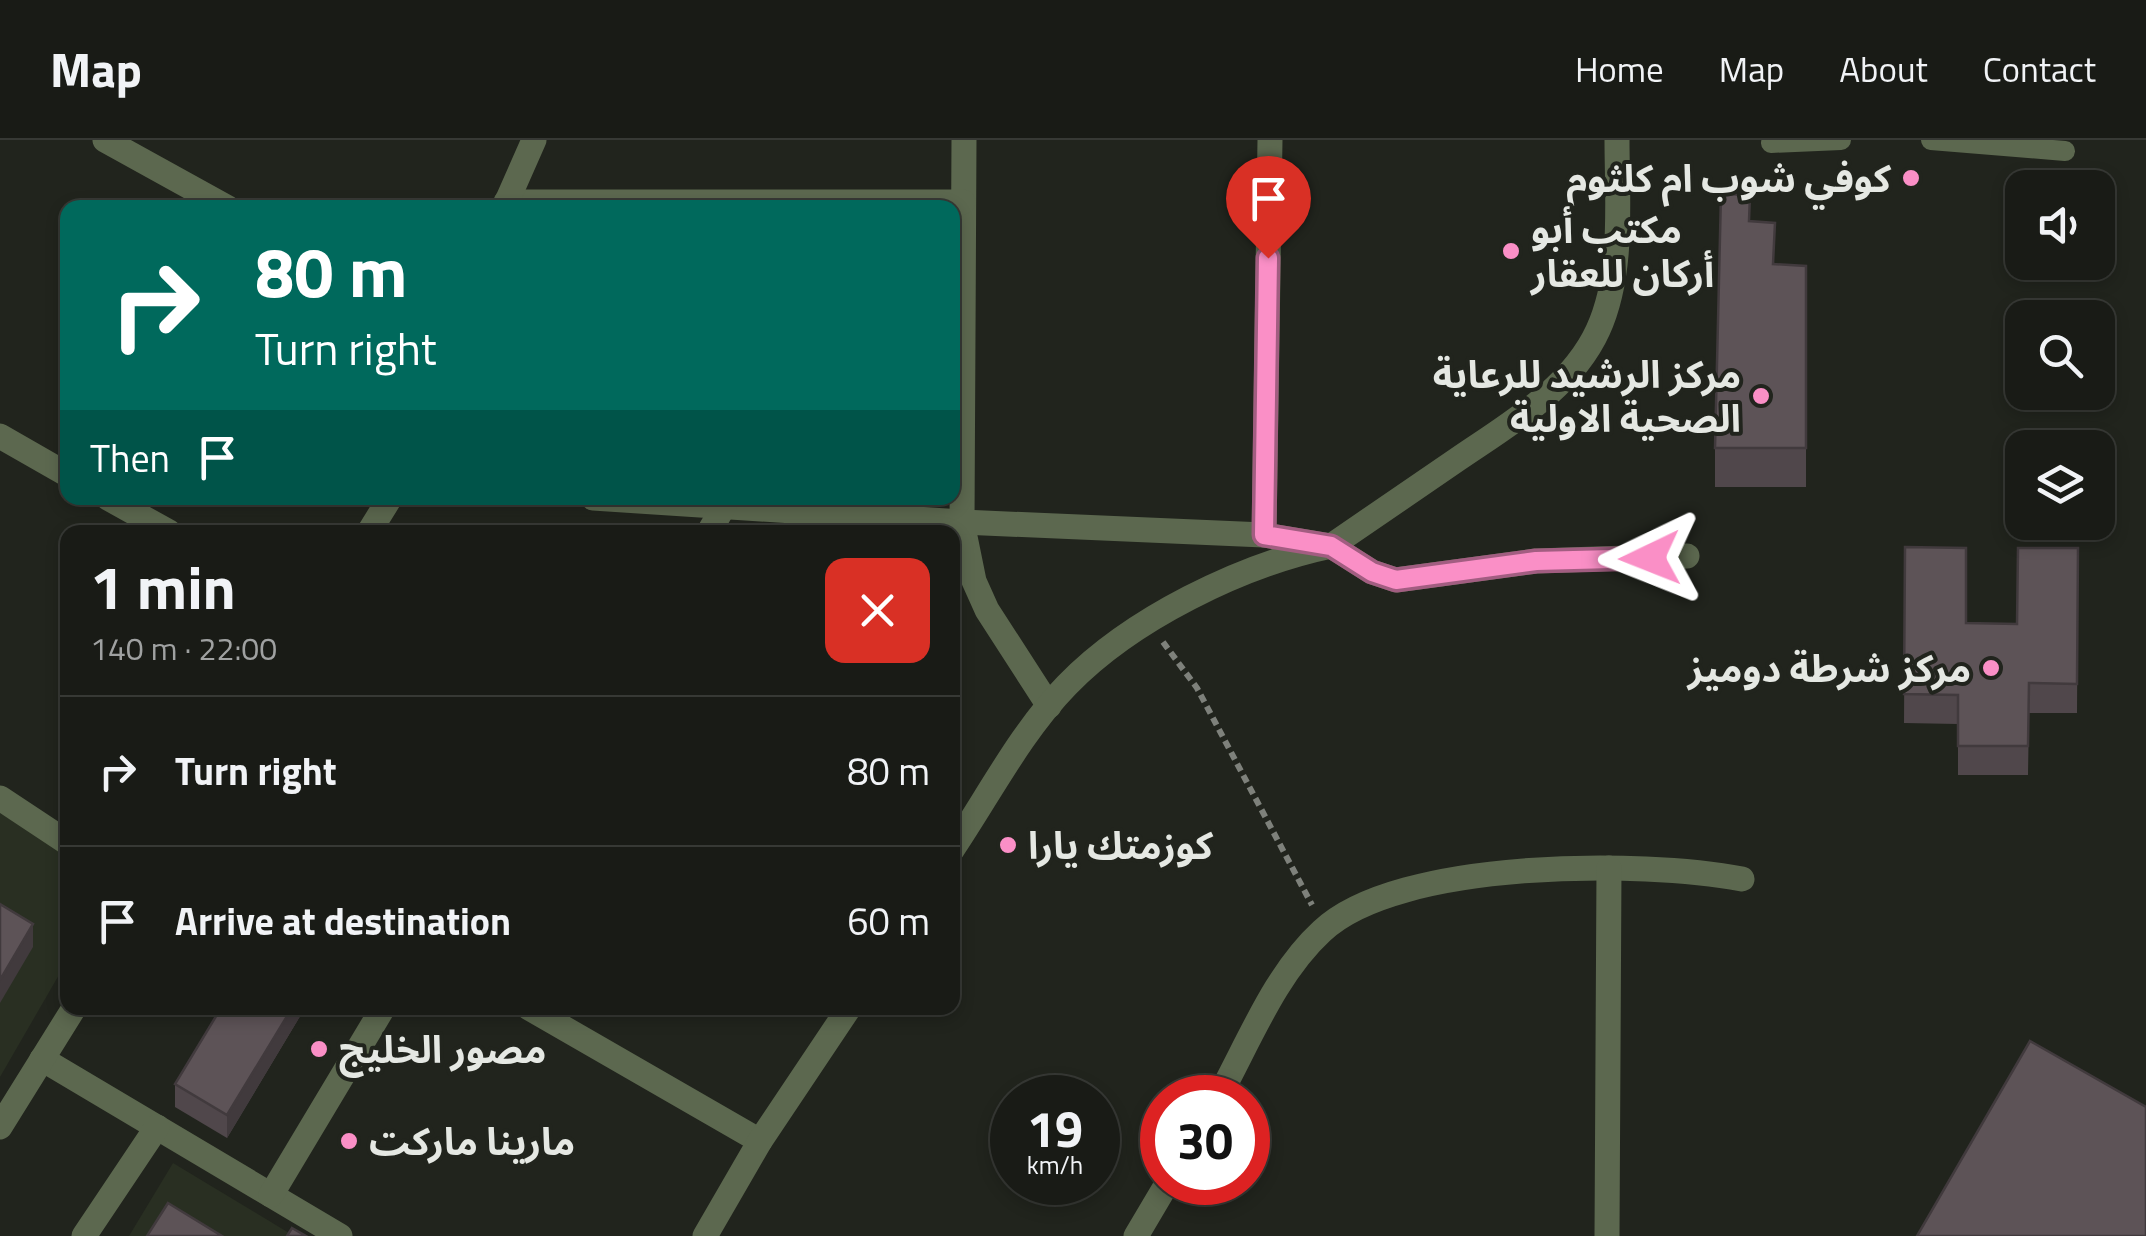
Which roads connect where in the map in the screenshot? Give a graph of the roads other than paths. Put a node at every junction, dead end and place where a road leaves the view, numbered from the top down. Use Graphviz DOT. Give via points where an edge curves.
graph roads {
  1 [pos="105,140"];
  2 [pos="534,140"];
  3 [pos="964,140"];
  4 [pos="1270,140"];
  5 [pos="1617,140"];
  6 [pos="1841,140"];
  7 [pos="1931,140"];
  8 [pos="1771,143"];
  9 [pos="2065,151"];
  10 [pos="214,200"];
  11 [pos="508,200"];
  12 [pos="960,202"];
  13 [pos="963,202"];
  14 [pos="0,436"];
  15 [pos="60,470"];
  16 [pos="121,505"];
  17 [pos="708,505"];
  18 [pos="724,506"];
  19 [pos="962,522"];
  20 [pos="156,525"];
  21 [pos="713,525"];
  22 [pos="1264,535"];
  23 [pos="1331,546"];
  24 [pos="1688,556"];
  25 [pos="1049,706"];
  26 [pos="0,798"];
  27 [pos="60,838"];
  28 [pos="960,838"];
  29 [pos="1609,868"];
  30 [pos="1742,880"];
  31 [pos="70,1015"];
  32 [pos="379,1015"];
  33 [pos="541,1015"];
  34 [pos="843,1015"];
  35 [pos="42,1060"];
  36 [pos="1231,1075"];
  37 [pos="0,1128"];
  38 [pos="157,1128"];
  39 [pos="760,1141"];
  40 [pos="272,1195"];
  41 [pos="1154,1205"];
  42 [pos="84,1236"];
  43 [pos="340,1236"];
  44 [pos="705,1236"];
  45 [pos="1136,1236"];
  46 [pos="1607,1236"];
  1 -- 10 [label="street"];
  2 -- 11 [label="street"];
  3 -- 13 [label="street"];
  4 -- 22 [label="street"];
  5 -- 23 [label="street" via="1614,262 1597,332 1583,352 1544,399"];
  6 -- 8 [label="lane"];
  7 -- 9 [label="lane"];
  12 -- 13 [label="street"];
  13 -- 19 [label="street"];
  14 -- 15 [label="street"];
  16 -- 20 [label="street"];
  17 -- 18 [label="street"];
  18 -- 19 [label="street"];
  18 -- 21 [label="street"];
  19 -- 22 [label="street"];
  19 -- 25 [label="street" via="986,610"];
  22 -- 23 [label="street"];
  23 -- 24 [label="street" via="1396,580 1536,561"];
  23 -- 25 [label="street" via="1244,574 1149,623 1105,651"];
  25 -- 28 [label="street"];
  26 -- 27 [label="street"];
  29 -- 30 [label="street" via="1699,871"];
  29 -- 36 [label="street" via="1464,876 1367,903 1324,928 1290,969"];
  29 -- 46 [label="street"];
  31 -- 35 [label="street"];
  32 -- 40 [label="street"];
  33 -- 39 [label="street"];
  34 -- 39 [label="street"];
  35 -- 37 [label="street"];
  35 -- 38 [label="street"];
  38 -- 40 [label="street"];
  38 -- 42 [label="street"];
  39 -- 44 [label="street"];
  40 -- 43 [label="street"];
  41 -- 45 [label="street"];
}
